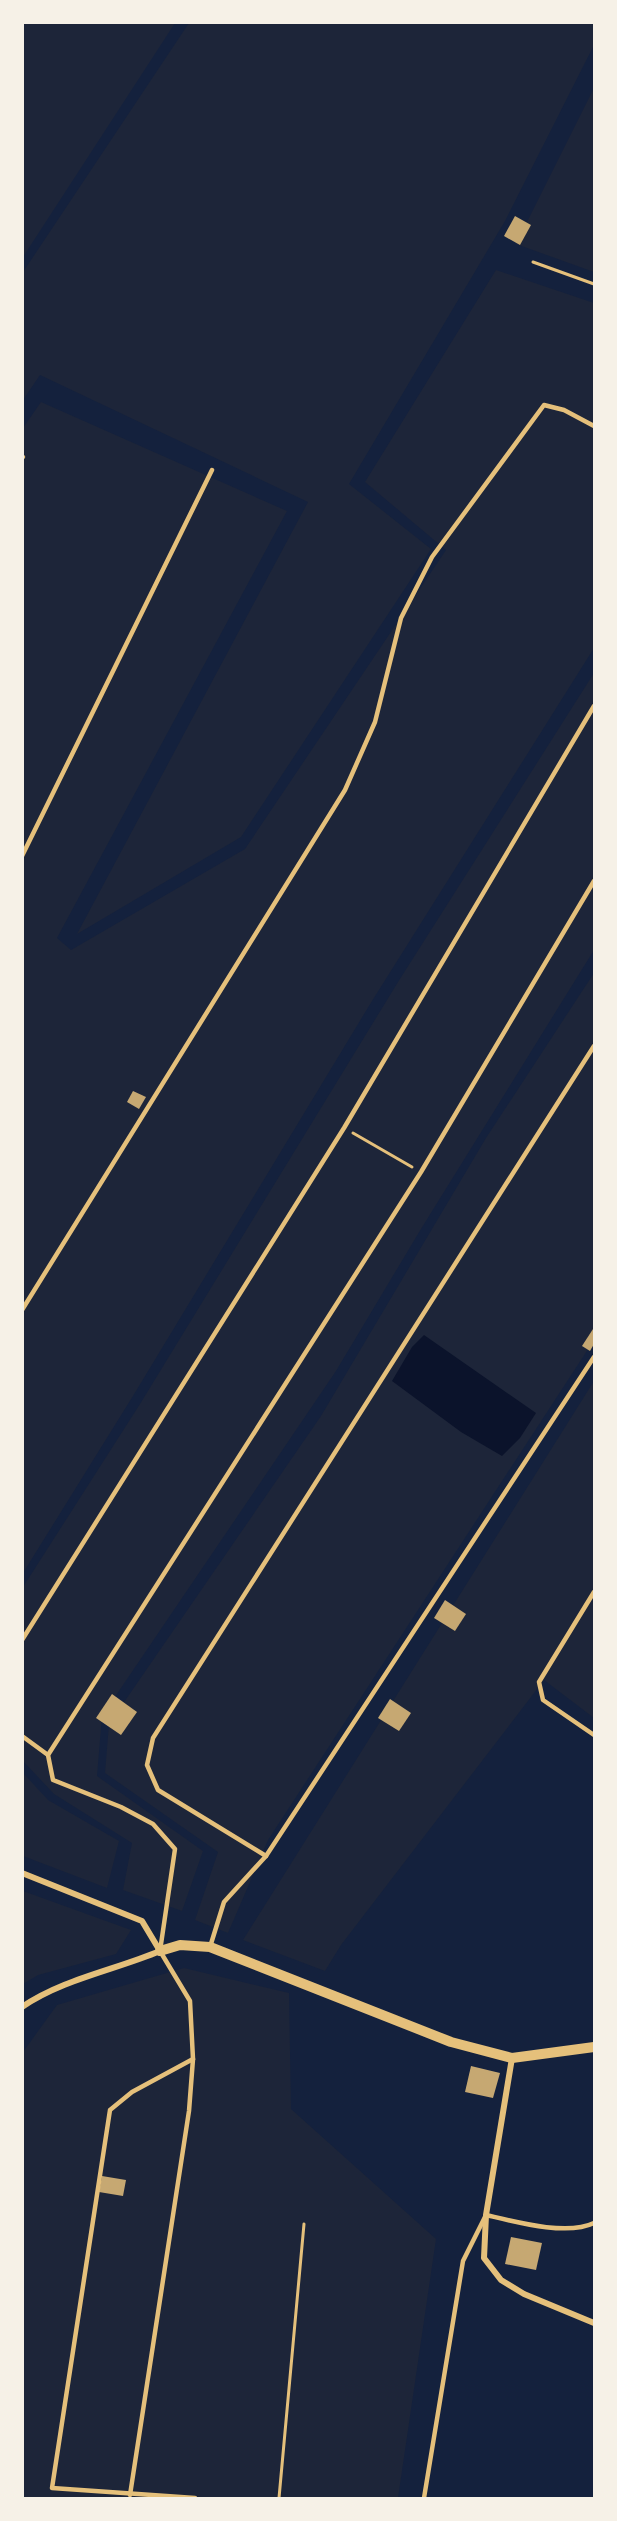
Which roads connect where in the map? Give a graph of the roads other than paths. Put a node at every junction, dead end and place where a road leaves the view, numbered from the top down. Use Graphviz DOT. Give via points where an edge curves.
graph roads {
  1 [pos="594,426"];
  2 [pos="212,470"];
  3 [pos="594,706"];
  4 [pos="22,856"];
  5 [pos="594,881"];
  6 [pos="594,1047"];
  7 [pos="22,1310"];
  8 [pos="594,1357"];
  9 [pos="594,1592"];
  10 [pos="22,1640"];
  11 [pos="594,1735"];
  12 [pos="22,1736"];
  13 [pos="48,1755"];
  14 [pos="266,1856"];
  15 [pos="22,1874"];
  16 [pos="210,1947"];
  17 [pos="160,1951"];
  18 [pos="22,2007"];
  19 [pos="594,2047"];
  20 [pos="512,2058"];
  21 [pos="193,2059"];
  22 [pos="486,2215"];
  23 [pos="594,2223"];
  24 [pos="594,2323"];
  25 [pos="130,2495"];
  26 [pos="195,2499"];
  27 [pos="424,2499"];
  1 -- 7 [label="lane" via="564,410 544,405 432,557 401,618 375,722 345,790"];
  2 -- 4 [label="lane"];
  3 -- 10 [label="lane" via="344,1128"];
  5 -- 13 [label="lane" via="421,1172"];
  6 -- 14 [label="lane" via="153,1738 147,1765 158,1790"];
  8 -- 14 [label="lane"];
  9 -- 11 [label="lane" via="539,1682 543,1700"];
  12 -- 13 [label="lane"];
  13 -- 17 [label="lane" via="53,1780 153,1824 175,1849"];
  14 -- 16 [label="lane" via="224,1902"];
  15 -- 17 [label="street" via="142,1921"];
  16 -- 17 [label="street" via="180,1945"];
  16 -- 20 [label="street" via="451,2042"];
  17 -- 18 [label="street" via="47,1990"];
  17 -- 21 [label="lane" via="190,2001"];
  19 -- 20 [label="street"];
  20 -- 22 [label="street"];
  21 -- 25 [label="lane" via="189,2111"];
  21 -- 25 [label="lane" via="132,2092 110,2110 52,2488"];
  22 -- 23 [label="lane" via="523,2224 583,2228"];
  22 -- 24 [label="street" via="484,2258 501,2280 524,2294"];
  22 -- 27 [label="lane" via="463,2261"];
  25 -- 26 [label="lane"];
}
